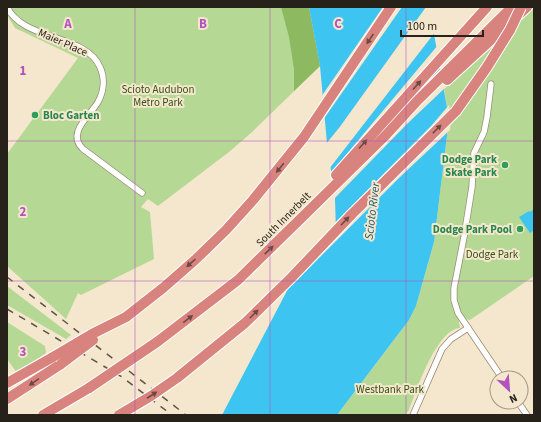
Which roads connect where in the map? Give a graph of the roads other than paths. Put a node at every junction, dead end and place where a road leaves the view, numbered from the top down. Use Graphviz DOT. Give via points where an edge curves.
graph roads {
  1 [pos="7,7"];
  2 [pos="391,7"];
  3 [pos="487,7"];
  4 [pos="512,7"];
  5 [pos="521,7"];
  6 [pos="527,7"];
  7 [pos="491,84"];
  8 [pos="407,113"];
  9 [pos="142,193"];
  10 [pos="299,220"];
  11 [pos="468,328"];
  12 [pos="57,361"];
  13 [pos="496,370"];
  14 [pos="7,383"];
  15 [pos="89,388"];
  16 [pos="7,399"];
  17 [pos="43,415"];
  18 [pos="55,415"];
  19 [pos="119,415"];
  20 [pos="413,415"];
  1 -- 9 [label="street, Maier Place" via="14,18 22,23 82,48 96,59 103,74 103,88 98,103 78,129 78,142 83,149"];
  2 -- 12 [label="highway, one-way, bridge" via="304,138 226,230 163,288 126,317"];
  10 -- 3 [label="highway, one-way" via="355,153"];
  4 -- 8 [label="highway, South Innerbelt"];
  19 -- 5 [label="highway, one-way, bridge" via="177,378 245,323 456,111 487,67"];
  6 -- 8 [label="highway" via="421,105"];
  7 -- 11 [label="street" via="484,132 474,153 471,194 454,288 457,311"];
  8 -- 10 [label="highway, South Innerbelt"];
  15 -- 10 [label="highway, South Innerbelt, one-way, bridge" via="157,342 238,280"];
  11 -- 13 [label="street"];
  11 -- 20 [label="street" via="451,339 442,349"];
  12 -- 14 [label="highway"];
  12 -- 16 [label="highway, one-way"];
  15 -- 17 [label="highway, South Innerbelt"];
  15 -- 18 [label="highway"];
}
